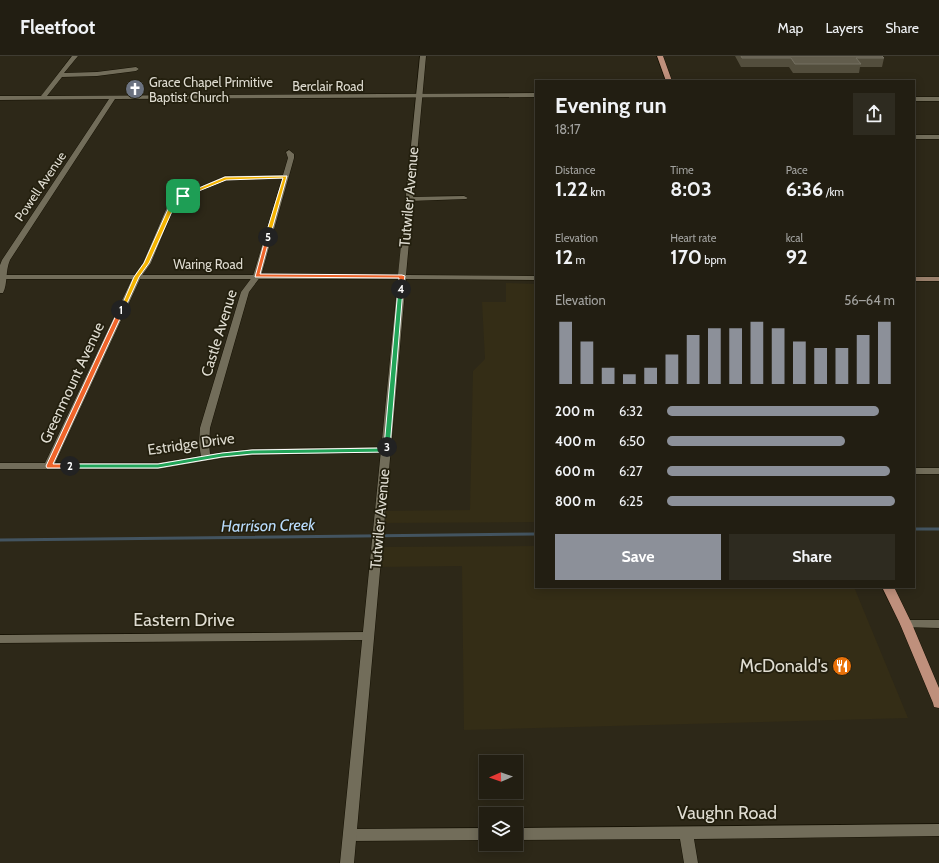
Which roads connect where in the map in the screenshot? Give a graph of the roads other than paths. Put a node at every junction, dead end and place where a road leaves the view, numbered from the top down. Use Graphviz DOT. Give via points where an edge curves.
graph roads {
  1 [pos="75,56"];
  2 [pos="423,56"];
  3 [pos="660,56"];
  4 [pos="136,69"];
  5 [pos="61,75"];
  6 [pos="669,80"];
  7 [pos="418,96"];
  8 [pos="535,96"];
  9 [pos="0,98"];
  10 [pos="42,98"];
  11 [pos="114,98"];
  12 [pos="915,99"];
  13 [pos="939,99"];
  14 [pos="915,137"];
  15 [pos="939,138"];
  16 [pos="289,152"];
  17 [pos="286,177"];
  18 [pos="464,198"];
  19 [pos="409,199"];
  20 [pos="257,276"];
  21 [pos="402,276"];
  22 [pos="2,277"];
  23 [pos="137,277"];
  24 [pos="535,278"];
  25 [pos="915,279"];
  26 [pos="939,279"];
  27 [pos="0,291"];
  28 [pos="386,450"];
  29 [pos="206,458"];
  30 [pos="0,466"];
  31 [pos="49,466"];
  32 [pos="915,471"];
  33 [pos="939,471"];
  34 [pos="888,588"];
  35 [pos="906,624"];
  36 [pos="939,624"];
  37 [pos="368,636"];
  38 [pos="0,639"];
  39 [pos="939,703"];
  40 [pos="939,830"];
  41 [pos="686,832"];
  42 [pos="479,834"];
  43 [pos="523,834"];
  44 [pos="350,835"];
  45 [pos="347,863"];
  46 [pos="692,863"];
  1 -- 5 [label="street"];
  2 -- 7 [label="street, Tutwiler Avenue"];
  3 -- 6 [label="main road"];
  4 -- 5 [label="street"];
  5 -- 10 [label="street"];
  7 -- 8 [label="street, Berclair Road"];
  7 -- 11 [label="street, Berclair Road"];
  7 -- 19 [label="street, Tutwiler Avenue"];
  9 -- 10 [label="street, Berclair Road"];
  10 -- 11 [label="street, Berclair Road"];
  11 -- 22 [label="street, Powell Avenue" via="10,252 2,269"];
  12 -- 13 [label="street"];
  14 -- 15 [label="street"];
  16 -- 17 [label="street, Castle Avenue" via="291,156"];
  17 -- 20 [label="street, Castle Avenue"];
  17 -- 23 [label="street, Greenmount Avenue" via="225,178 178,198 147,263"];
  18 -- 19 [label="street"];
  19 -- 21 [label="street, Tutwiler Avenue"];
  20 -- 21 [label="street, Waring Road"];
  20 -- 23 [label="street, Waring Road"];
  20 -- 29 [label="street, Castle Avenue" via="245,292 205,428"];
  21 -- 24 [label="street, Waring Road"];
  21 -- 28 [label="street, Tutwiler Avenue"];
  22 -- 23 [label="street, Waring Road"];
  22 -- 27 [label="street, Powell Avenue" via="4,281"];
  23 -- 31 [label="street, Greenmount Avenue"];
  25 -- 26 [label="main road"];
  28 -- 29 [label="street, Estridge Drive" via="252,452"];
  28 -- 37 [label="street, Tutwiler Avenue"];
  29 -- 31 [label="street, Estridge Drive" via="158,466"];
  30 -- 31 [label="street, Estridge Drive"];
  32 -- 33 [label="street"];
  34 -- 35 [label="main road"];
  35 -- 36 [label="street"];
  35 -- 39 [label="main road"];
  37 -- 38 [label="street, Eastern Drive"];
  37 -- 44 [label="street, Tutwiler Avenue"];
  40 -- 41 [label="street, Vaughn Road"];
  41 -- 43 [label="street, Vaughn Road"];
  41 -- 46 [label="street"];
  42 -- 44 [label="street"];
  44 -- 45 [label="street, Tutwiler Avenue"];
}
